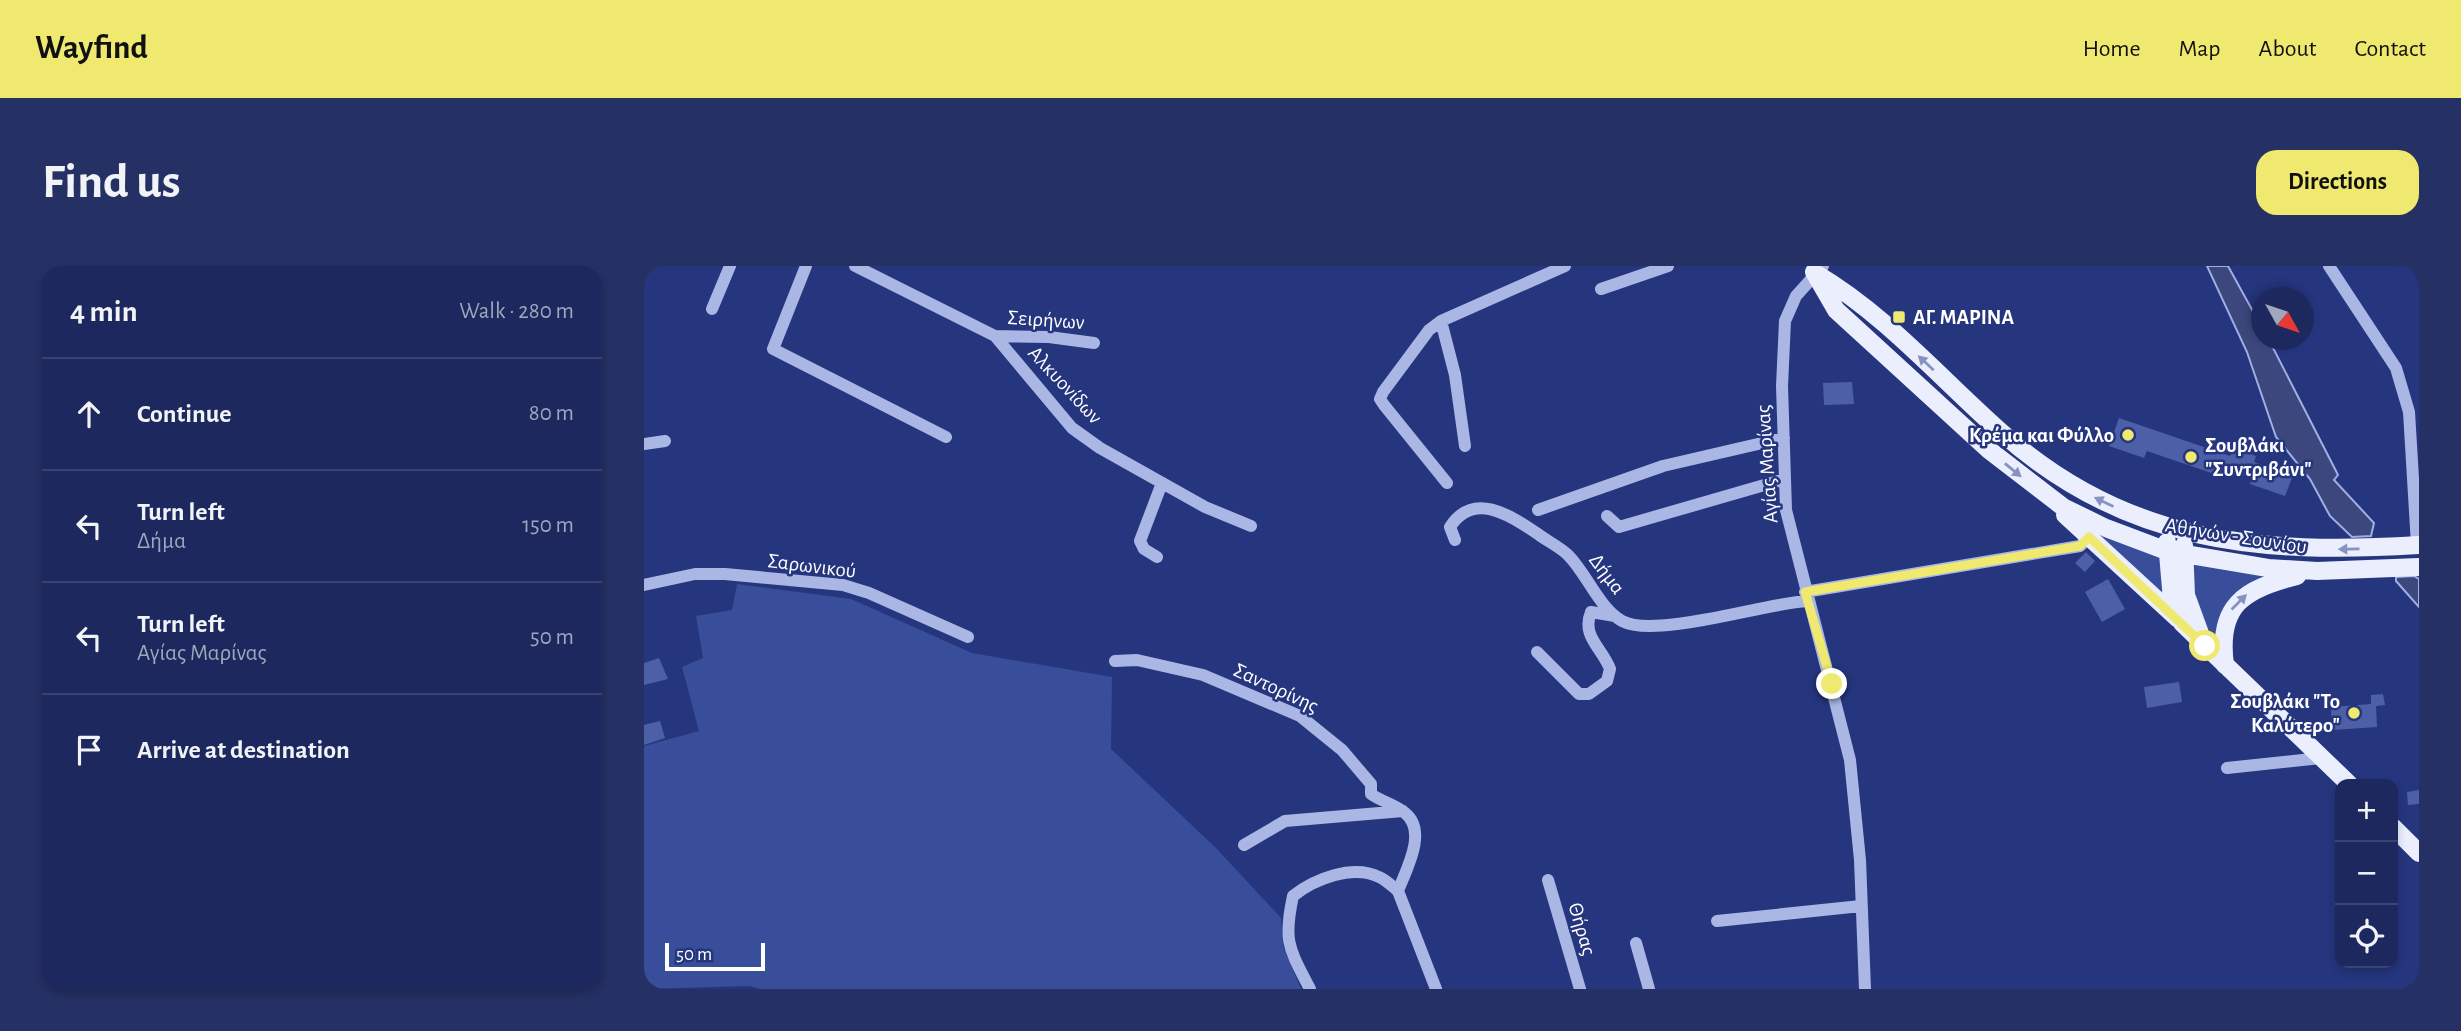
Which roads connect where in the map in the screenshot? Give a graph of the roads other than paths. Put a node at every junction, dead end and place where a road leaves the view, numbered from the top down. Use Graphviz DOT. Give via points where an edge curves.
graph roads {
  1 [pos="730,266"];
  2 [pos="806,266"];
  3 [pos="855,266"];
  4 [pos="1565,266"];
  5 [pos="1668,266"];
  6 [pos="2329,266"];
  7 [pos="1815,268"];
  8 [pos="1601,289"];
  9 [pos="712,309"];
  10 [pos="1441,321"];
  11 [pos="995,336"];
  12 [pos="1094,343"];
  13 [pos="946,437"];
  14 [pos="1784,438"];
  15 [pos="665,441"];
  16 [pos="644,444"];
  17 [pos="1465,446"];
  18 [pos="1785,479"];
  19 [pos="1162,483"];
  20 [pos="1447,483"];
  21 [pos="2039,491"];
  22 [pos="1538,510"];
  23 [pos="1607,516"];
  24 [pos="1251,526"];
  25 [pos="2175,530"];
  26 [pos="2089,537"];
  27 [pos="1455,540"];
  28 [pos="2418,545"];
  29 [pos="2176,552"];
  30 [pos="1157,558"];
  31 [pos="2419,567"];
  32 [pos="2317,571"];
  33 [pos="644,585"];
  34 [pos="1806,596"];
  35 [pos="1615,617"];
  36 [pos="2182,623"];
  37 [pos="968,637"];
  38 [pos="2205,646"];
  39 [pos="1537,652"];
  40 [pos="1115,661"];
  41 [pos="2225,665"];
  42 [pos="2321,758"];
  43 [pos="2227,768"];
  44 [pos="2343,779"];
  45 [pos="1403,811"];
  46 [pos="2398,831"];
  47 [pos="1244,845"];
  48 [pos="2415,845"];
  49 [pos="1548,880"];
  50 [pos="1398,891"];
  51 [pos="1861,906"];
  52 [pos="1717,922"];
  53 [pos="1636,943"];
  54 [pos="1310,989"];
  55 [pos="1436,989"];
  56 [pos="1580,989"];
  57 [pos="1649,989"];
  58 [pos="1865,989"];
  1 -- 9 [label="street"];
  2 -- 13 [label="street" via="773,349"];
  3 -- 11 [label="street, Αλκυονίδων"];
  4 -- 10 [label="street"];
  5 -- 8 [label="street"];
  6 -- 28 [label="street" via="2396,368 2409,412"];
  7 -- 14 [label="street, Αγίας Μαρίνας" via="1785,321"];
  7 -- 21 [label="main road, Αθήνών - Σουνίου, one-way" via="1836,310 1981,444"];
  25 -- 7 [label="main road, Αθήνών - Σουνίου, one-way" via="2114,508 2051,473"];
  10 -- 17 [label="street" via="1455,375"];
  10 -- 20 [label="street" via="1429,330 1380,399"];
  11 -- 12 [label="street, Σειρήνων"];
  11 -- 19 [label="street, Αλκυονίδων" via="1072,428"];
  14 -- 18 [label="street, Αγίας Μαρίνας"];
  14 -- 22 [label="street" via="1662,466"];
  15 -- 16 [label="street"];
  18 -- 23 [label="street" via="1619,527"];
  18 -- 34 [label="street, Αγίας Μαρίνας" via="1786,510"];
  19 -- 24 [label="street, Αλκυονίδων"];
  19 -- 30 [label="street" via="1140,541"];
  21 -- 26 [label="main road"];
  21 -- 29 [label="main road, Αθήνών - Σουνίου" via="2106,528"];
  28 -- 25 [label="main road, Αθήνών - Σουνίου, one-way" via="2316,550"];
  25 -- 29 [label="main road"];
  26 -- 34 [label="street, Δήμα" via="2080,546"];
  26 -- 36 [label="main road"];
  27 -- 35 [label="street, Δήμα" via="1450,527 1462,513 1489,508 1509,515 1567,554"];
  29 -- 32 [label="main road, Αθήνών - Σουνίου" via="2268,568"];
  29 -- 36 [label="main road" via="2172,600"];
  29 -- 38 [label="main road" via="2188,606"];
  31 -- 32 [label="main road, Αθήνών - Σουνίου"];
  41 -- 32 [label="main road, one-way" via="2224,627 2239,601 2258,587"];
  33 -- 37 [label="street, Σαρωνικού" via="724,573 843,585"];
  34 -- 35 [label="street, Δήμα" via="1642,626"];
  34 -- 51 [label="street, Αγίας Μαρίνας" via="1850,760"];
  35 -- 39 [label="street" via="1591,612 1587,621 1588,635 1610,669 1607,681 1589,694 1579,694"];
  36 -- 38 [label="main road"];
  38 -- 41 [label="main road"];
  40 -- 45 [label="street, Σαντορίνης" via="1137,660 1203,675 1300,716 1342,750 1371,784 1371,794"];
  41 -- 42 [label="main road"];
  42 -- 43 [label="street"];
  42 -- 44 [label="main road"];
  45 -- 47 [label="street" via="1284,821"];
  45 -- 50 [label="street" via="1413,823 1414,850"];
  46 -- 48 [label="main road"];
  49 -- 56 [label="street, Θήρας"];
  50 -- 54 [label="street" via="1379,876 1362,873 1321,879 1293,896 1288,946"];
  50 -- 55 [label="street"];
  51 -- 52 [label="street"];
  51 -- 58 [label="street, Αγίας Μαρίνας"];
  53 -- 57 [label="street"];
}
